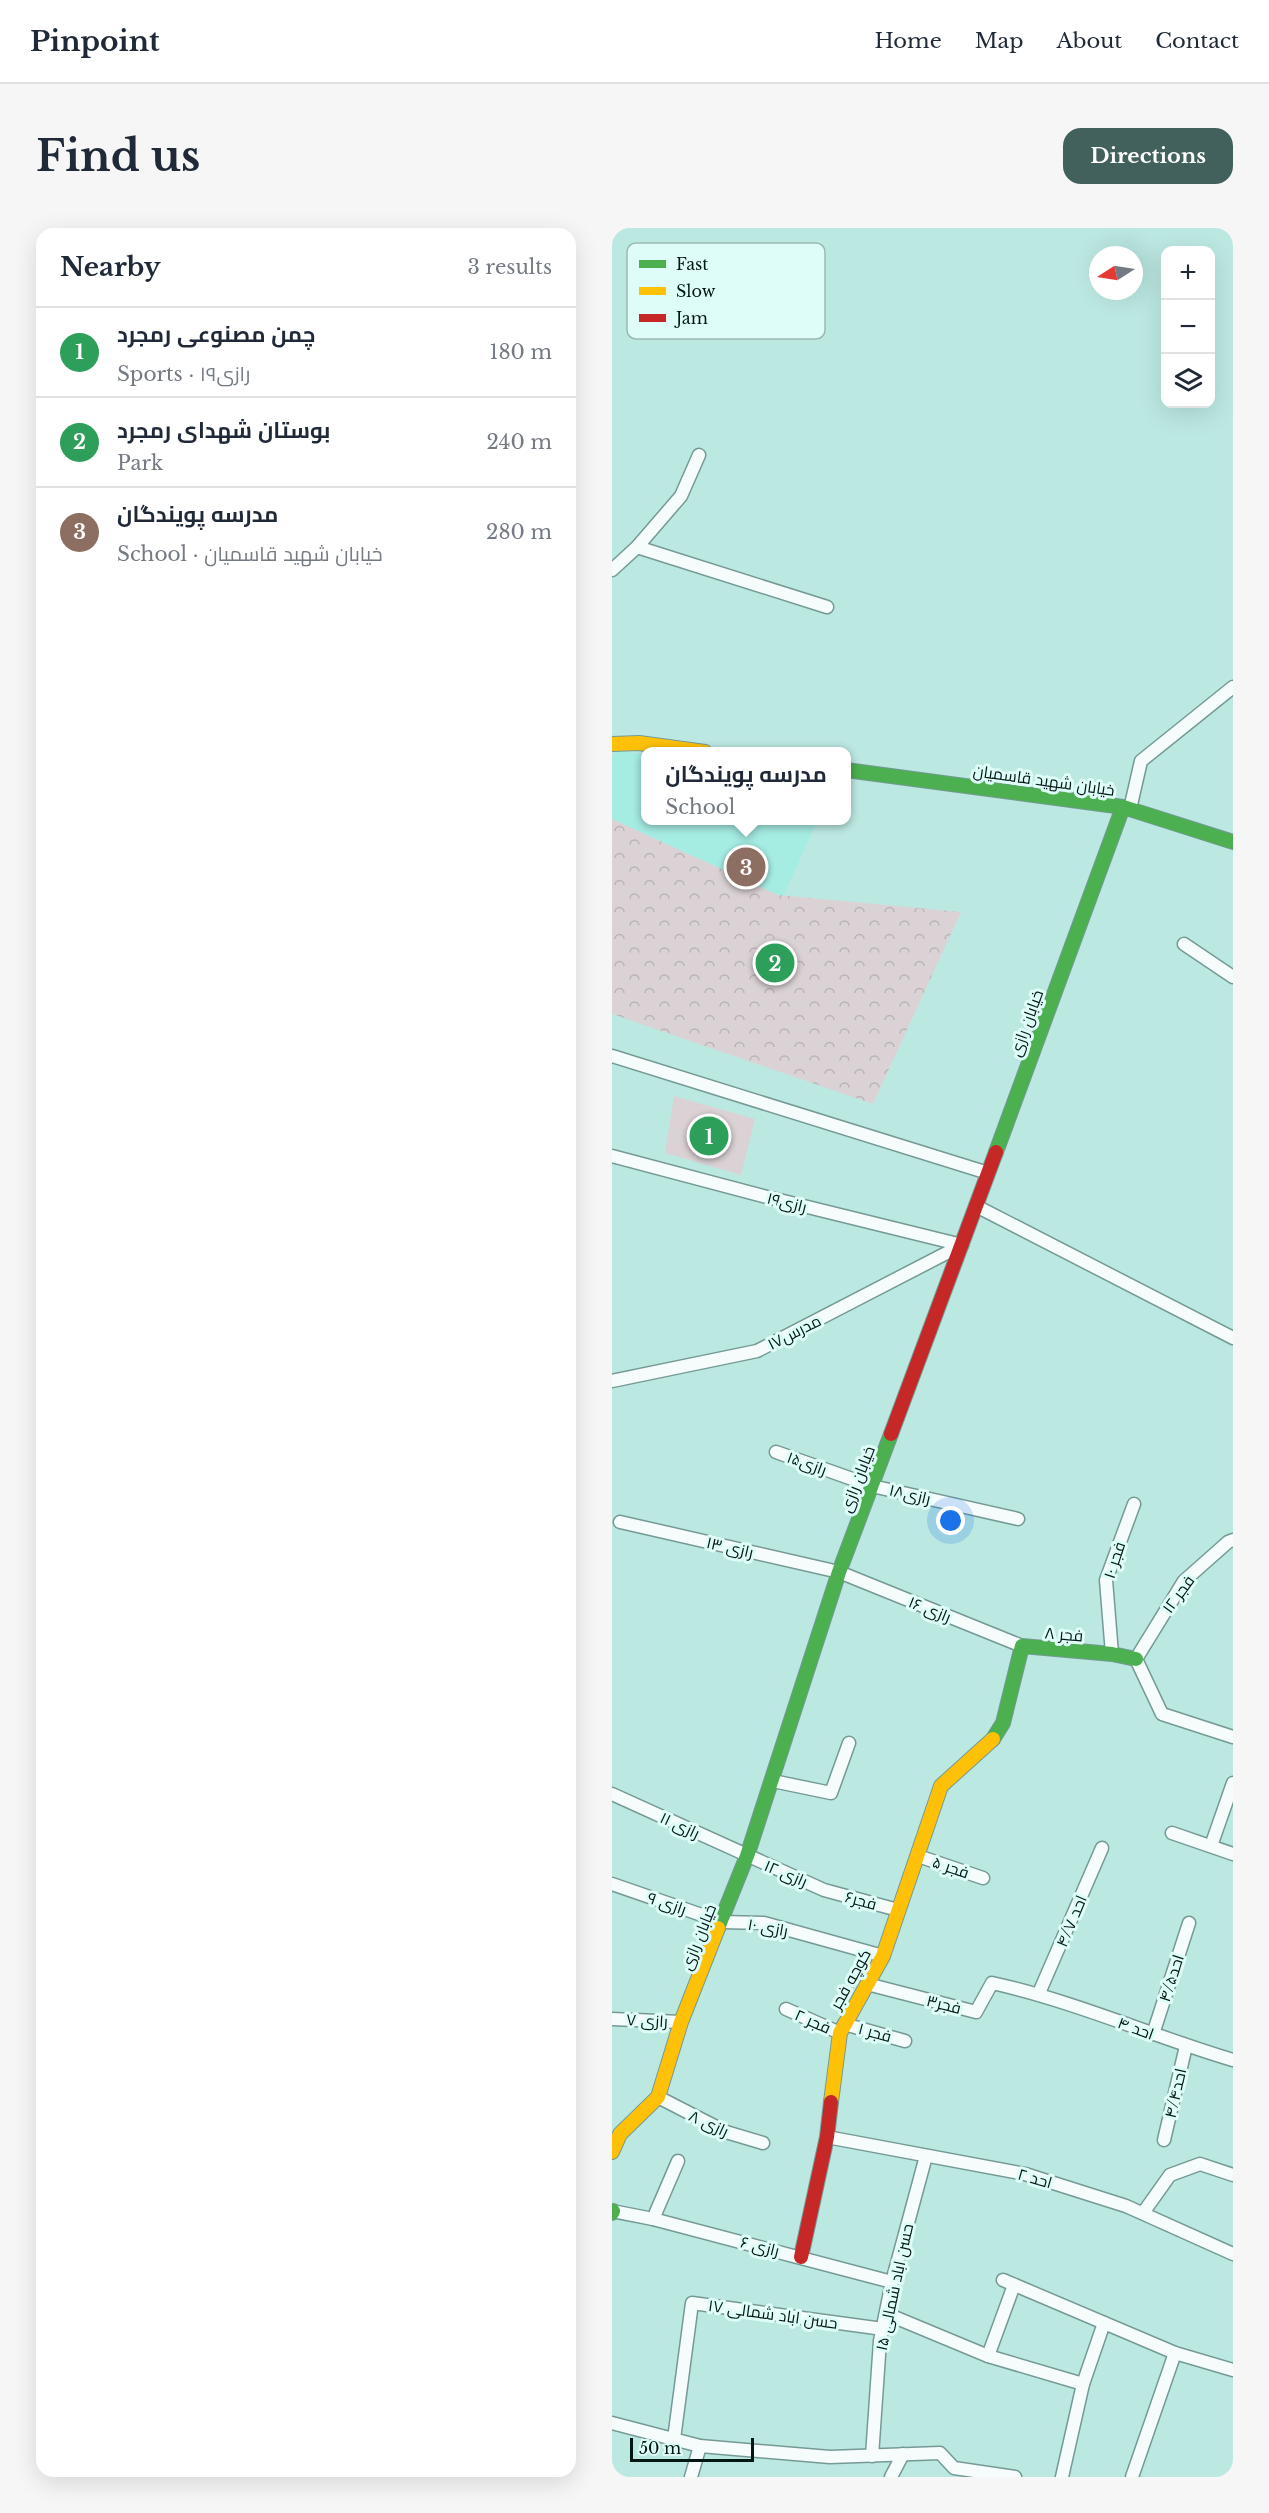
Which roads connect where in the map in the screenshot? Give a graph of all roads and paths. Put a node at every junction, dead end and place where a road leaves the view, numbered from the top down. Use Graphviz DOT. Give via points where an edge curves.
graph roads {
  1 [pos="699,455"];
  2 [pos="637,547"];
  3 [pos="612,570"];
  4 [pos="827,607"];
  5 [pos="1233,687"];
  6 [pos="612,744"];
  7 [pos="668,747"];
  8 [pos="851,771"];
  9 [pos="1126,808"];
  10 [pos="1233,842"];
  11 [pos="1184,944"];
  12 [pos="1233,977"];
  13 [pos="612,1056"];
  14 [pos="612,1156"];
  15 [pos="988,1173"];
  16 [pos="976,1206"];
  17 [pos="962,1245"];
  18 [pos="1233,1338"];
  19 [pos="612,1381"];
  20 [pos="776,1452"];
  21 [pos="872,1486"];
  22 [pos="1134,1504"];
  23 [pos="1018,1519"];
  24 [pos="620,1522"];
  25 [pos="1233,1540"];
  26 [pos="839,1572"];
  27 [pos="1022,1646"];
  28 [pos="1112,1654"];
  29 [pos="1136,1659"];
  30 [pos="1233,1737"];
  31 [pos="849,1743"];
  32 [pos="989,1745"];
  33 [pos="773,1781"];
  34 [pos="1233,1783"];
  35 [pos="612,1794"];
  36 [pos="1172,1833"];
  37 [pos="1211,1846"];
  38 [pos="1102,1848"];
  39 [pos="1233,1854"];
  40 [pos="747,1856"];
  41 [pos="918,1856"];
  42 [pos="983,1878"];
  43 [pos="612,1884"];
  44 [pos="824,1890"];
  45 [pos="898,1910"];
  46 [pos="722,1922"];
  47 [pos="1189,1923"];
  48 [pos="883,1956"];
  49 [pos="867,1984"];
  50 [pos="1040,1993"];
  51 [pos="786,2009"];
  52 [pos="612,2019"];
  53 [pos="681,2022"];
  54 [pos="842,2028"];
  55 [pos="1153,2034"];
  56 [pos="905,2041"];
  57 [pos="1186,2046"];
  58 [pos="1233,2060"];
  59 [pos="658,2097"];
  60 [pos="827,2137"];
  61 [pos="1164,2140"];
  62 [pos="763,2143"];
  63 [pos="612,2152"];
  64 [pos="926,2156"];
  65 [pos="678,2161"];
  66 [pos="1233,2175"];
  67 [pos="616,2212"];
  68 [pos="1143,2213"];
  69 [pos="653,2219"];
  70 [pos="1233,2254"];
  71 [pos="801,2257"];
  72 [pos="892,2282"];
  73 [pos="887,2314"];
  74 [pos="1104,2323"];
  75 [pos="883,2329"];
  76 [pos="1175,2352"];
  77 [pos="988,2356"];
  78 [pos="1233,2370"];
  79 [pos="1083,2384"];
  80 [pos="612,2423"];
  81 [pos="674,2439"];
  82 [pos="700,2446"];
  83 [pos="903,2454"];
  84 [pos="872,2456"];
  85 [pos="954,2473"];
  86 [pos="691,2477"];
  87 [pos="891,2477"];
  88 [pos="1015,2477"];
  89 [pos="1062,2477"];
  90 [pos="1132,2477"];
  1 -- 2 [label="street" via="681,496"];
  2 -- 3 [label="street"];
  2 -- 4 [label="street"];
  5 -- 9 [label="street" via="1141,761"];
  6 -- 7 [label="street"];
  8 -- 9 [label="street, خیابان شهید قاسمیان"];
  9 -- 10 [label="street, خیابان شهید قاسمیان"];
  9 -- 15 [label="street, خیابان رازی"];
  11 -- 12 [label="street"];
  13 -- 15 [label="street"];
  14 -- 17 [label="street, رازی۱۹"];
  15 -- 16 [label="street, خیابان رازی"];
  16 -- 17 [label="street, خیابان رازی"];
  16 -- 18 [label="street"];
  17 -- 19 [label="street, مدرس۱۷" via="757,1352"];
  17 -- 21 [label="street, خیابان رازی"];
  20 -- 21 [label="street, رازی۱۵"];
  21 -- 23 [label="street, رازی۱۸"];
  21 -- 26 [label="street, خیابان رازی"];
  22 -- 28 [label="street, فجر ۱۰" via="1106,1580"];
  24 -- 26 [label="street, رازی ۱۳"];
  25 -- 29 [label="street, فجر ۱۲" via="1184,1581"];
  26 -- 27 [label="street, رازی ۱۶"];
  26 -- 33 [label="street, خیابان رازی"];
  27 -- 28 [label="street, فجر ۸"];
  27 -- 32 [label="street, فجر ۸" via="1003,1723"];
  28 -- 29 [label="street, فجر ۸"];
  29 -- 30 [label="street" via="1162,1714"];
  31 -- 33 [label="street" via="831,1793"];
  32 -- 41 [label="street, کوچه فجر" via="941,1786"];
  33 -- 40 [label="street, خیابان رازی"];
  34 -- 37 [label="street"];
  35 -- 40 [label="street, رازی ۱۱"];
  36 -- 37 [label="street"];
  37 -- 39 [label="street"];
  38 -- 50 [label="street, احد ۴/۷"];
  40 -- 44 [label="street, رازی ۱۲"];
  40 -- 46 [label="street, خیابان رازی"];
  41 -- 42 [label="street, فجر ۵"];
  41 -- 45 [label="street, کوچه فجر"];
  43 -- 46 [label="street, رازی ۹"];
  44 -- 45 [label="street, فجر۶"];
  45 -- 48 [label="street, کوچه فجر"];
  46 -- 48 [label="street, رازی ۱۰" via="764,1923"];
  46 -- 53 [label="street, خیابان رازی"];
  47 -- 55 [label="street, احد۴/۵"];
  48 -- 49 [label="street, کوچه فجر"];
  49 -- 50 [label="street, فجر۳" via="976,2012 992,1983"];
  49 -- 54 [label="street, کوچه فجر"];
  50 -- 55 [label="street, احد ۴"];
  51 -- 54 [label="street, فجر ۲"];
  52 -- 53 [label="street, رازی ۷"];
  53 -- 59 [label="street, خیابان رازی"];
  54 -- 56 [label="street, فجر ۱"];
  54 -- 60 [label="street, کوچه فجر"];
  55 -- 57 [label="street, احد ۴"];
  57 -- 58 [label="street, احد ۴"];
  57 -- 61 [label="street, احد۴/۴"];
  59 -- 62 [label="street, رازی ۸" via="726,2132"];
  59 -- 63 [label="street, خیابان رازی" via="620,2134"];
  60 -- 64 [label="street, احد ۲"];
  60 -- 71 [label="street, کوچه فجر"];
  64 -- 68 [label="street, احد ۲" via="1025,2174"];
  64 -- 72 [label="street, حسن اباد شمالی ۱۵"];
  65 -- 69 [label="street"];
  66 -- 68 [label="street" via="1200,2164 1170,2175"];
  67 -- 69 [label="street, رازی ۶"];
  68 -- 70 [label="street, احد ۲"];
  69 -- 71 [label="street, رازی ۶"];
  71 -- 72 [label="street, رازی ۶"];
  72 -- 73 [label="street, حسن اباد شمالی ۱۵"];
  73 -- 75 [label="street, حسن اباد شمالی ۱۵"];
  73 -- 77 [label="street"];
  74 -- 76 [label="street"];
  74 -- 77 [label="street" via="1009,2283"];
  74 -- 79 [label="street"];
  75 -- 81 [label="street, حسن اباد شمالی ۱۷" via="692,2303"];
  75 -- 84 [label="street, حسن اباد شمالی ۱۵"];
  76 -- 78 [label="street"];
  76 -- 90 [label="street"];
  77 -- 79 [label="street"];
  79 -- 89 [label="street"];
  80 -- 81 [label="street"];
  81 -- 82 [label="street"];
  82 -- 84 [label="street" via="830,2457"];
  82 -- 86 [label="street"];
  83 -- 84 [label="street"];
  83 -- 85 [label="street" via="940,2453"];
  83 -- 87 [label="street"];
  85 -- 88 [label="street"];
}
